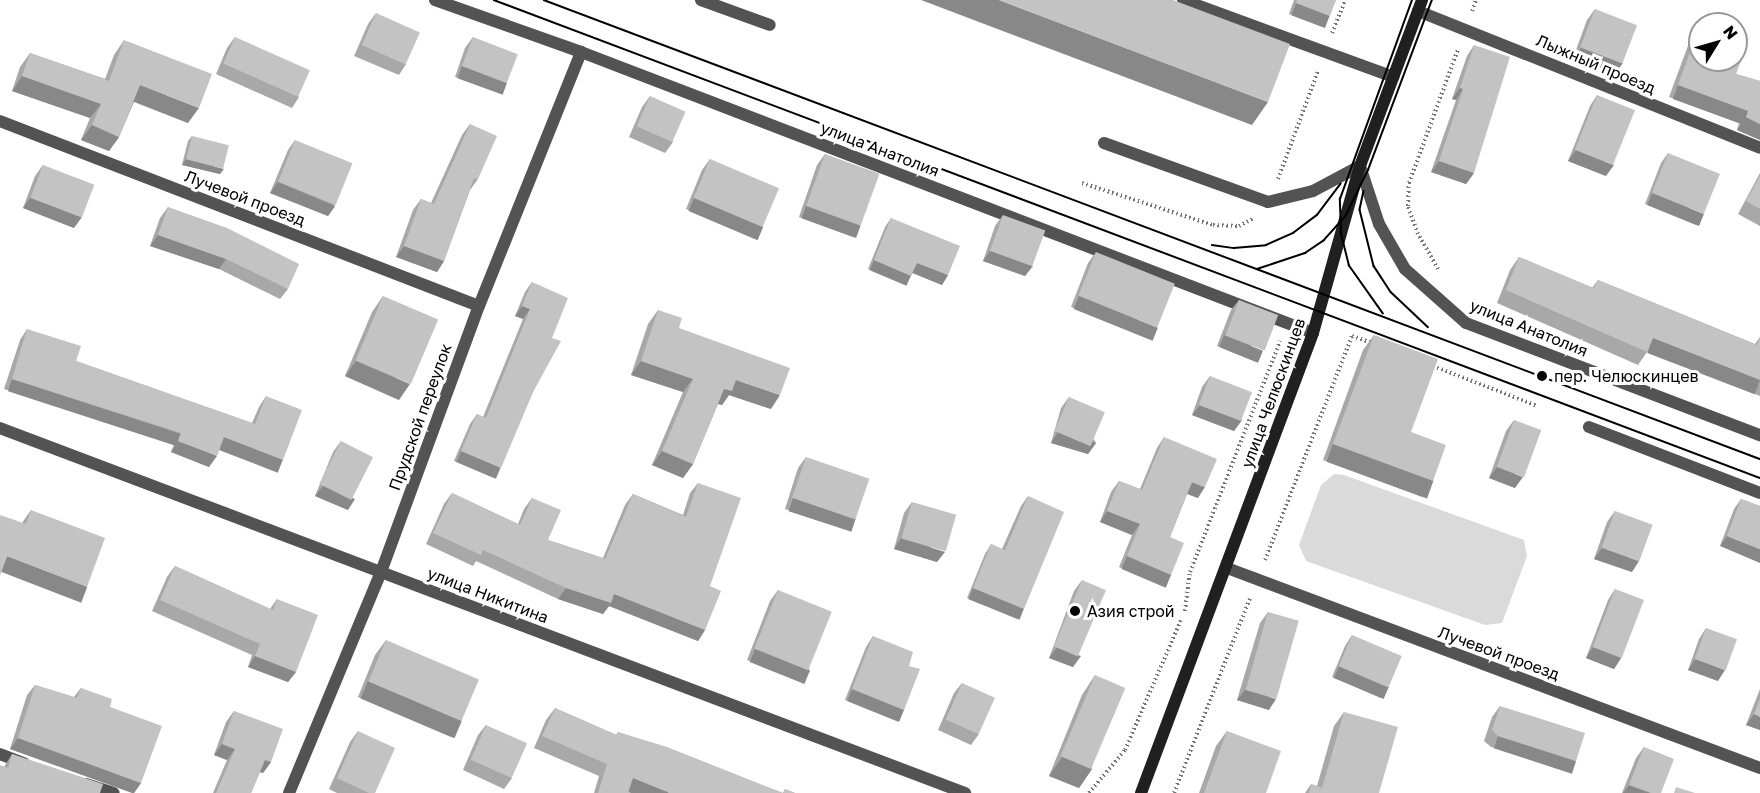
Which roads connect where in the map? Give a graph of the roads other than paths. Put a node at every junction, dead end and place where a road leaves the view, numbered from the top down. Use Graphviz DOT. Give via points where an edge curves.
graph roads {
  1 [pos="435,0"];
  2 [pos="701,0"];
  3 [pos="1183,0"];
  4 [pos="1420,5"];
  5 [pos="770,25"];
  6 [pos="581,52"];
  7 [pos="1393,77"];
  8 [pos="0,121"];
  9 [pos="1104,143"];
  10 [pos="1760,148"];
  11 [pos="1360,166"];
  12 [pos="479,306"];
  13 [pos="1313,333"];
  14 [pos="1589,427"];
  15 [pos="0,428"];
  16 [pos="1760,435"];
  17 [pos="1760,493"];
  18 [pos="1227,568"];
  19 [pos="381,572"];
  20 [pos="0,754"];
  21 [pos="35,766"];
  22 [pos="1760,768"];
  23 [pos="69,778"];
  24 [pos="114,793"];
  25 [pos="289,793"];
  26 [pos="965,793"];
  27 [pos="1141,793"];
  1 -- 6 [label="street, улица Анатолия"];
  2 -- 5 [label="street"];
  3 -- 7 [label="street"];
  4 -- 7 [label="main road, улица Челюскинцев"];
  4 -- 10 [label="street, Лыжный проезд" via="1466,28"];
  6 -- 12 [label="street, Прудской переулок"];
  6 -- 13 [label="street, улица Анатолия"];
  7 -- 11 [label="main road, улица Челюскинцев"];
  8 -- 12 [label="street, Лучевой проезд"];
  9 -- 11 [label="street" via="1268,202 1313,192"];
  11 -- 13 [label="main road, улица Челюскинцев"];
  11 -- 16 [label="street, улица Анатолия" via="1379,224 1405,269 1466,323"];
  12 -- 19 [label="street, Прудской переулок"];
  13 -- 18 [label="main road, улица Челюскинцев"];
  14 -- 17 [label="street"];
  15 -- 19 [label="street, улица Никитина"];
  18 -- 22 [label="street, Лучевой проезд"];
  18 -- 27 [label="main road, улица Челюскинцев"];
  19 -- 25 [label="street, Прудской переулок"];
  19 -- 26 [label="street, улица Никитина"];
  20 -- 21 [label="street"];
  23 -- 24 [label="street"];
}
